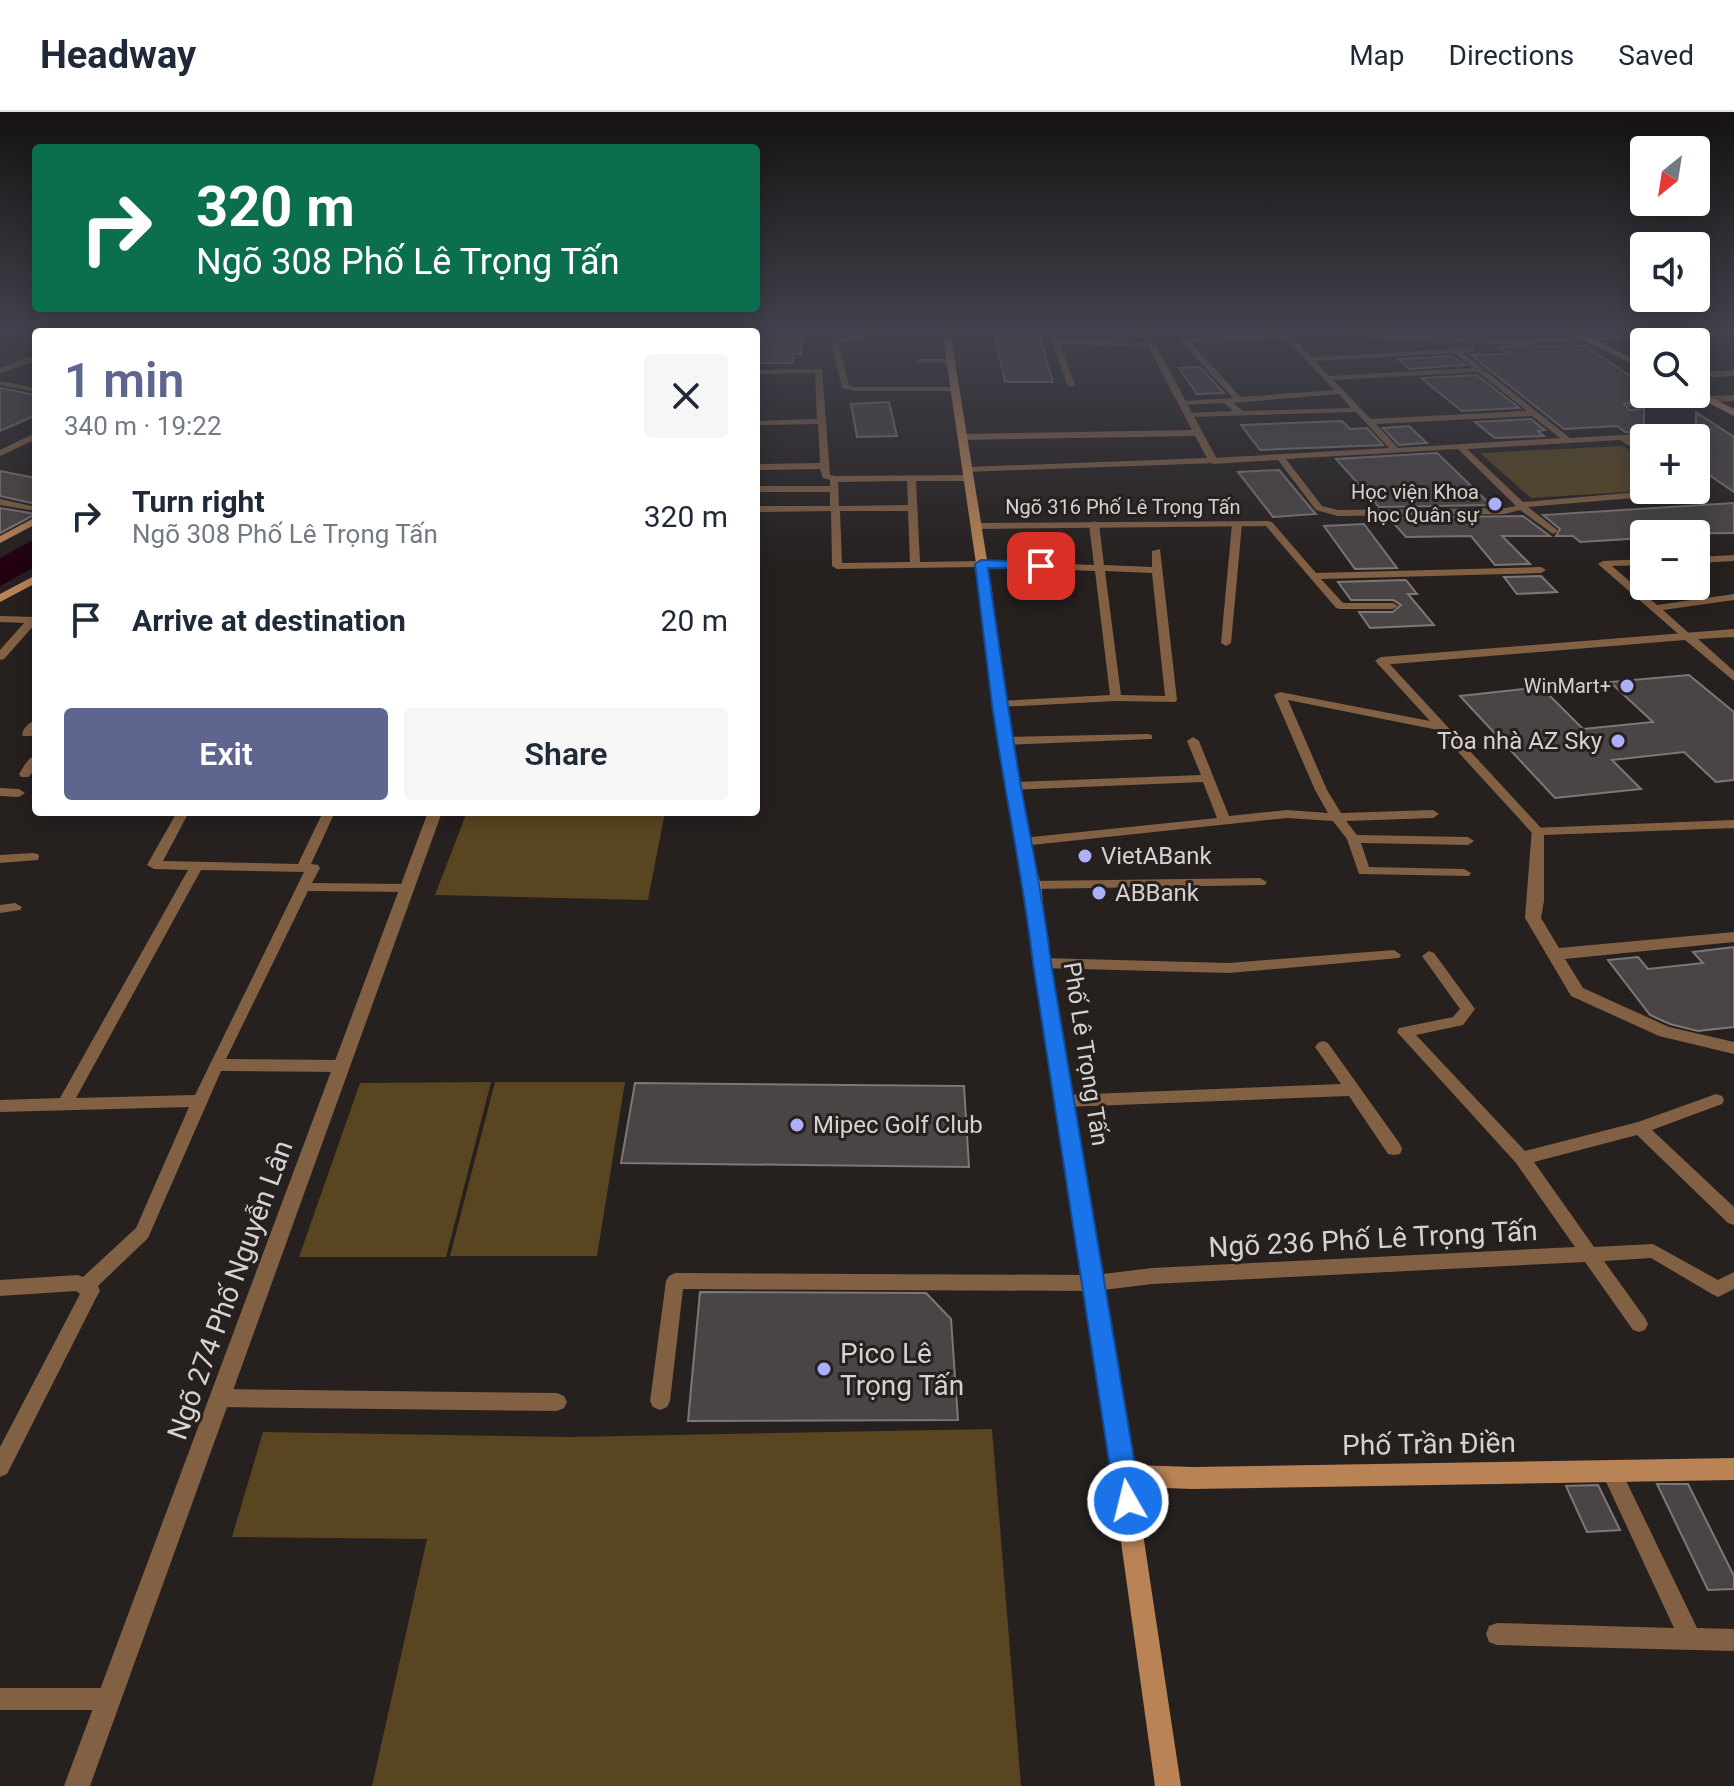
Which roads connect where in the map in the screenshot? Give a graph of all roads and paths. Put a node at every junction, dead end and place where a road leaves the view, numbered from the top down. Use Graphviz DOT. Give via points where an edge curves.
graph roads {
  1 [pos="821,409"];
  2 [pos="958,409"];
  3 [pos="1187,409"];
  4 [pos="1235,409"];
  5 [pos="1265,409"];
  6 [pos="1529,409"];
  7 [pos="1358,410"];
  8 [pos="1240,413"];
  9 [pos="1534,413"];
  10 [pos="1270,414"];
  11 [pos="1190,415"];
  12 [pos="821,421"];
  13 [pos="1369,422"];
  14 [pos="760,423"];
  15 [pos="1198,433"];
  16 [pos="963,437"];
  17 [pos="1622,437"];
  18 [pos="1630,437"];
  19 [pos="32,438"];
  20 [pos="1568,440"];
  21 [pos="1630,443"];
  22 [pos="1461,447"];
  23 [pos="1395,449"];
  24 [pos="0,453"];
  25 [pos="1280,457"];
  26 [pos="1213,461"];
  27 [pos="824,466"];
  28 [pos="760,467"];
  29 [pos="968,474"];
  30 [pos="911,478"];
  31 [pos="834,484"];
  32 [pos="760,489"];
  33 [pos="1630,496"];
  34 [pos="0,502"];
  35 [pos="1522,506"];
  36 [pos="835,508"];
  37 [pos="912,508"];
  38 [pos="760,509"];
  39 [pos="32,514"];
  40 [pos="32,517"];
  41 [pos="1094,524"];
  42 [pos="1237,524"];
  43 [pos="1269,524"];
  44 [pos="977,526"];
  45 [pos="1553,531"];
  46 [pos="0,540"];
  47 [pos="1157,551"];
  48 [pos="1734,558"];
  49 [pos="1710,559"];
  50 [pos="1630,563"];
  51 [pos="981,564"];
  52 [pos="915,566"];
  53 [pos="1098,568"];
  54 [pos="1157,570"];
  55 [pos="1541,570"];
  56 [pos="1313,576"];
  57 [pos="32,580"];
  58 [pos="1630,587"];
  59 [pos="1734,597"];
  60 [pos="0,599"];
  61 [pos="1646,600"];
  62 [pos="1393,606"];
  63 [pos="1655,608"];
  64 [pos="0,619"];
  65 [pos="32,620"];
  66 [pos="32,622"];
  67 [pos="1734,633"];
  68 [pos="1687,636"];
  69 [pos="1226,643"];
  70 [pos="0,657"];
  71 [pos="1381,661"];
  72 [pos="1734,677"];
  73 [pos="1116,698"];
  74 [pos="999,704"];
  75 [pos="1441,727"];
  76 [pos="1148,737"];
  77 [pos="1006,741"];
  78 [pos="1193,741"];
  79 [pos="32,764"];
  80 [pos="25,774"];
  81 [pos="1208,778"];
  82 [pos="1013,786"];
  83 [pos="0,792"];
  84 [pos="19,793"];
  85 [pos="1433,814"];
  86 [pos="181,816"];
  87 [pos="327,816"];
  88 [pos="434,816"];
  89 [pos="1337,817"];
  90 [pos="1225,822"];
  91 [pos="1734,824"];
  92 [pos="1537,831"];
  93 [pos="1353,839"];
  94 [pos="1468,841"];
  95 [pos="1022,842"];
  96 [pos="33,857"];
  97 [pos="0,859"];
  98 [pos="196,867"];
  99 [pos="303,867"];
  100 [pos="1464,873"];
  101 [pos="1260,882"];
  102 [pos="1033,885"];
  103 [pos="303,887"];
  104 [pos="408,888"];
  105 [pos="15,907"];
  106 [pos="0,909"];
  107 [pos="1734,937"];
  108 [pos="1555,954"];
  109 [pos="1394,955"];
  110 [pos="1429,956"];
  111 [pos="1042,963"];
  112 [pos="1323,1047"];
  113 [pos="1734,1048"];
  114 [pos="216,1065"];
  115 [pos="342,1066"];
  116 [pos="1351,1090"];
  117 [pos="1716,1100"];
  118 [pos="200,1101"];
  119 [pos="1065,1101"];
  120 [pos="64,1105"];
  121 [pos="0,1106"];
  122 [pos="1640,1128"];
  123 [pos="1394,1149"];
  124 [pos="1522,1158"];
  125 [pos="1734,1218"];
  126 [pos="1588,1254"];
  127 [pos="1734,1280"];
  128 [pos="1095,1283"];
  129 [pos="86,1286"];
  130 [pos="0,1288"];
  131 [pos="1639,1324"];
  132 [pos="220,1398"];
  133 [pos="660,1401"];
  134 [pos="557,1402"];
  135 [pos="0,1467"];
  136 [pos="1734,1469"];
  137 [pos="1611,1471"];
  138 [pos="1124,1476"];
  139 [pos="1497,1634"];
  140 [pos="1690,1638"];
  141 [pos="1734,1640"];
  142 [pos="0,1699"];
  143 [pos="110,1699"];
  144 [pos="77,1786"];
  145 [pos="1168,1786"];
  1 -- 12 [label="lane"];
  2 -- 16 [label="main road, Phố Lê Trọng Tấn"];
  3 -- 11 [label="street"];
  4 -- 8 [label="lane"];
  5 -- 10 [label="lane"];
  6 -- 9 [label="lane"];
  7 -- 10 [label="lane"];
  7 -- 13 [label="lane"];
  8 -- 10 [label="lane"];
  8 -- 11 [label="lane"];
  9 -- 13 [label="lane"];
  9 -- 20 [label="lane"];
  11 -- 15 [label="street"];
  12 -- 14 [label="lane"];
  12 -- 27 [label="lane"];
  13 -- 23 [label="lane"];
  15 -- 16 [label="street"];
  15 -- 26 [label="street"];
  16 -- 29 [label="main road, Phố Lê Trọng Tấn"];
  17 -- 18 [label="lane"];
  17 -- 20 [label="lane"];
  17 -- 21 [label="lane"];
  19 -- 24 [label="lane"];
  20 -- 22 [label="lane"];
  22 -- 23 [label="lane"];
  22 -- 35 [label="lane"];
  23 -- 25 [label="lane"];
  25 -- 26 [label="lane"];
  25 -- 35 [label="lane" via="1319,508 1327,511 1505,511"];
  26 -- 29 [label="street"];
  27 -- 28 [label="lane"];
  27 -- 31 [label="lane"];
  29 -- 30 [label="lane"];
  29 -- 44 [label="main road, Phố Lê Trọng Tấn"];
  30 -- 31 [label="lane"];
  30 -- 37 [label="lane"];
  31 -- 32 [label="lane"];
  31 -- 36 [label="lane"];
  33 -- 35 [label="lane"];
  34 -- 39 [label="lane"];
  35 -- 45 [label="lane"];
  36 -- 37 [label="lane"];
  36 -- 38 [label="lane"];
  36 -- 52 [label="lane" via="837,566"];
  37 -- 52 [label="lane"];
  40 -- 46 [label="main road"];
  41 -- 42 [label="street, Ngõ 316 Phố Lê Trọng Tấn"];
  41 -- 44 [label="street, Ngõ 316 Phố Lê Trọng Tấn"];
  41 -- 53 [label="lane"];
  42 -- 43 [label="street, Ngõ 316 Phố Lê Trọng Tấn"];
  42 -- 69 [label="lane"];
  43 -- 56 [label="lane"];
  44 -- 51 [label="main road, Phố Lê Trọng Tấn"];
  47 -- 54 [label="lane"];
  48 -- 49 [label="lane"];
  50 -- 58 [label="lane" via="1603,564"];
  51 -- 52 [label="lane"];
  51 -- 53 [label="lane"];
  51 -- 74 [label="main road, Phố Lê Trọng Tấn"];
  53 -- 54 [label="lane"];
  53 -- 73 [label="lane"];
  54 -- 73 [label="lane" via="1171,700"];
  55 -- 56 [label="lane"];
  56 -- 62 [label="lane" via="1340,606"];
  57 -- 60 [label="main road"];
  59 -- 63 [label="lane"];
  61 -- 63 [label="lane"];
  63 -- 68 [label="lane"];
  64 -- 65 [label="lane"];
  66 -- 70 [label="lane"];
  67 -- 68 [label="street"];
  68 -- 71 [label="street"];
  68 -- 72 [label="street"];
  71 -- 75 [label="lane"];
  73 -- 74 [label="lane"];
  74 -- 77 [label="main road, Phố Lê Trọng Tấn"];
  75 -- 89 [label="lane" via="1280,695"];
  75 -- 92 [label="lane"];
  76 -- 77 [label="lane"];
  77 -- 82 [label="main road, Phố Lê Trọng Tấn"];
  78 -- 81 [label="lane"];
  79 -- 80 [label="lane"];
  81 -- 82 [label="lane"];
  81 -- 90 [label="lane"];
  82 -- 95 [label="main road, Phố Lê Trọng Tấn"];
  83 -- 84 [label="lane"];
  85 -- 89 [label="lane"];
  86 -- 98 [label="lane" via="154,865"];
  87 -- 99 [label="lane"];
  88 -- 104 [label="street, Ngõ 274 Phố Nguyễn Lân"];
  89 -- 90 [label="lane" via="1287,814"];
  89 -- 93 [label="lane"];
  90 -- 95 [label="lane"];
  91 -- 92 [label="street"];
  92 -- 108 [label="street" via="1533,918"];
  93 -- 94 [label="lane"];
  93 -- 100 [label="lane" via="1364,871"];
  95 -- 102 [label="main road, Phố Lê Trọng Tấn"];
  96 -- 97 [label="lane"];
  98 -- 99 [label="lane"];
  98 -- 120 [label="lane"];
  99 -- 103 [label="lane" via="313,868"];
  101 -- 102 [label="lane"];
  102 -- 111 [label="main road, Phố Lê Trọng Tấn"];
  103 -- 104 [label="lane"];
  103 -- 114 [label="lane"];
  104 -- 115 [label="street, Ngõ 274 Phố Nguyễn Lân"];
  105 -- 106 [label="lane"];
  107 -- 108 [label="street"];
  108 -- 113 [label="street" via="1577,992 1665,1032"];
  109 -- 111 [label="lane" via="1229,968"];
  110 -- 124 [label="lane" via="1468,1009 1458,1021 1404,1032"];
  111 -- 119 [label="main road, Phố Lê Trọng Tấn"];
  112 -- 116 [label="lane"];
  114 -- 115 [label="lane"];
  114 -- 118 [label="lane"];
  115 -- 132 [label="street, Ngõ 274 Phố Nguyễn Lân"];
  116 -- 119 [label="lane"];
  116 -- 123 [label="lane"];
  117 -- 122 [label="lane"];
  118 -- 120 [label="lane"];
  118 -- 129 [label="lane" via="142,1233"];
  119 -- 128 [label="main road, Phố Lê Trọng Tấn"];
  120 -- 121 [label="lane"];
  122 -- 124 [label="lane"];
  122 -- 125 [label="lane"];
  124 -- 126 [label="lane"];
  126 -- 127 [label="lane, Ngõ 236 Phố Lê Trọng Tấn" via="1653,1251 1718,1289"];
  126 -- 128 [label="lane, Ngõ 236 Phố Lê Trọng Tấn"];
  126 -- 131 [label="lane"];
  128 -- 133 [label="lane, Ngõ 236 Phố Lê Trọng Tấn" via="675,1281"];
  128 -- 138 [label="main road, Phố Lê Trọng Tấn"];
  129 -- 130 [label="lane"];
  129 -- 135 [label="lane" via="91,1291"];
  132 -- 134 [label="lane"];
  132 -- 143 [label="street, Ngõ 274 Phố Nguyễn Lân"];
  136 -- 137 [label="main road, Phố Trần Điền"];
  137 -- 138 [label="main road, Phố Trần Điền"];
  137 -- 140 [label="lane"];
  138 -- 145 [label="main road, Phố Lê Trọng Tấn"];
  139 -- 140 [label="lane"];
  140 -- 141 [label="lane"];
  142 -- 143 [label="lane"];
  143 -- 144 [label="street, Ngõ 274 Phố Nguyễn Lân"];
}
